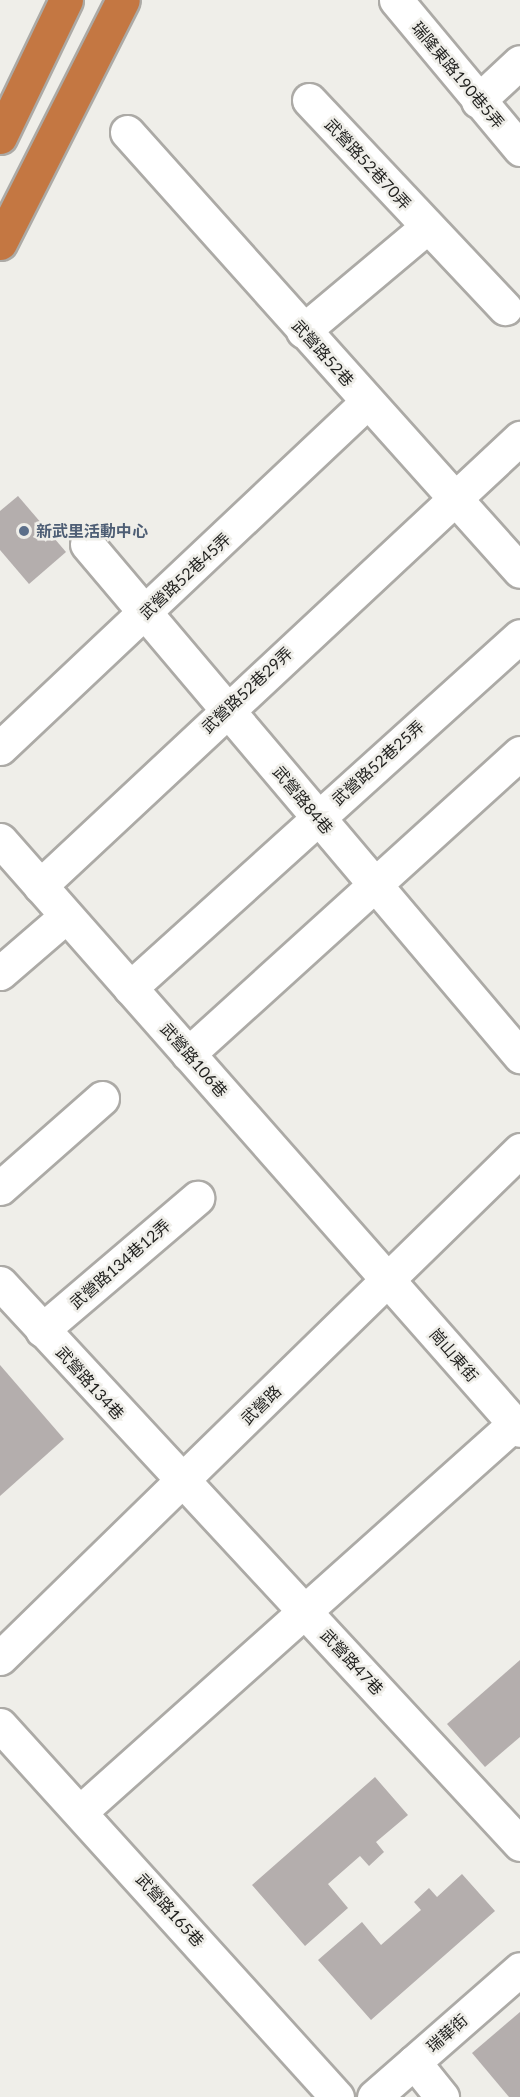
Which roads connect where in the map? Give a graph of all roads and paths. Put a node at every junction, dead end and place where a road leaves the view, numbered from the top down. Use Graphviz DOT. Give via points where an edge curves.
graph roads {
  1 [pos="66,0"];
  2 [pos="123,0"];
  3 [pos="396,0"];
  4 [pos="520,62"];
  5 [pos="309,100"];
  6 [pos="478,101"];
  7 [pos="127,132"];
  8 [pos="0,137"];
  9 [pos="520,149"];
  10 [pos="427,227"];
  11 [pos="0,243"];
  12 [pos="505,308"];
  13 [pos="303,331"];
  14 [pos="367,402"];
  15 [pos="520,438"];
  16 [pos="455,496"];
  17 [pos="87,544"];
  18 [pos="520,571"];
  19 [pos="145,613"];
  20 [pos="520,636"];
  21 [pos="226,709"];
  22 [pos="0,748"];
  23 [pos="520,753"];
  24 [pos="318,818"];
  25 [pos="0,840"];
  26 [pos="374,884"];
  27 [pos="40,886"];
  28 [pos="66,916"];
  29 [pos="0,973"];
  30 [pos="130,988"];
  31 [pos="188,1054"];
  32 [pos="520,1056"];
  33 [pos="102,1098"];
  34 [pos="520,1150"];
  35 [pos="0,1188"];
  36 [pos="197,1198"];
  37 [pos="388,1280"];
  38 [pos="0,1283"];
  39 [pos="42,1330"];
  40 [pos="517,1427"];
  41 [pos="181,1483"];
  42 [pos="304,1611"];
  43 [pos="0,1658"];
  44 [pos="0,1725"];
  45 [pos="81,1811"];
  46 [pos="520,1844"];
  47 [pos="520,1969"];
  48 [pos="414,2062"];
  49 [pos="383,2094"];
  50 [pos="337,2097"];
  51 [pos="442,2097"];
  1 -- 8 [label="highway"];
  2 -- 11 [label="highway"];
  3 -- 6 [label="street, 瑞隆東路190巷5弄"];
  4 -- 6 [label="street"];
  5 -- 10 [label="street, 武營路52巷70弄"];
  6 -- 9 [label="street, 瑞隆東路190巷5弄"];
  7 -- 13 [label="street, 武營路52巷"];
  10 -- 12 [label="street, 武營路52巷70弄"];
  10 -- 13 [label="street"];
  13 -- 14 [label="street, 武營路52巷"];
  14 -- 16 [label="street, 武營路52巷"];
  14 -- 19 [label="street, 武營路52巷45弄"];
  15 -- 16 [label="street, 武營路52巷29弄"];
  16 -- 18 [label="street, 武營路52巷"];
  16 -- 21 [label="street, 武營路52巷29弄"];
  17 -- 19 [label="street, 武營路84巷"];
  19 -- 21 [label="street, 武營路84巷"];
  19 -- 22 [label="street, 武營路52巷45弄"];
  20 -- 24 [label="street, 武營路52巷25弄"];
  21 -- 24 [label="street, 武營路84巷"];
  21 -- 27 [label="street, 武營路52巷29弄"];
  23 -- 26 [label="street"];
  24 -- 26 [label="street, 武營路84巷"];
  24 -- 30 [label="street, 武營路52巷25弄"];
  25 -- 27 [label="street, 武營路106巷"];
  26 -- 31 [label="street"];
  26 -- 32 [label="street, 武營路84巷"];
  27 -- 28 [label="street, 武營路106巷"];
  28 -- 29 [label="street"];
  28 -- 30 [label="street, 武營路106巷"];
  30 -- 31 [label="street, 武營路106巷"];
  31 -- 37 [label="street, 武營路106巷"];
  33 -- 35 [label="street"];
  34 -- 37 [label="street, 武營路"];
  36 -- 39 [label="street, 武營路134巷12弄"];
  37 -- 40 [label="street, 崗山東街"];
  37 -- 41 [label="street, 武營路"];
  38 -- 39 [label="street, 武營路134巷"];
  39 -- 41 [label="street, 武營路134巷"];
  40 -- 42 [label="street"];
  41 -- 42 [label="street, 武營路47巷"];
  41 -- 43 [label="street, 武營路"];
  42 -- 45 [label="street"];
  42 -- 46 [label="street, 武營路47巷"];
  44 -- 45 [label="street, 武營路165巷"];
  45 -- 50 [label="street, 武營路165巷"];
  47 -- 48 [label="street, 瑞華街"];
  48 -- 49 [label="street, 瑞華街"];
  48 -- 51 [label="street"];
}
